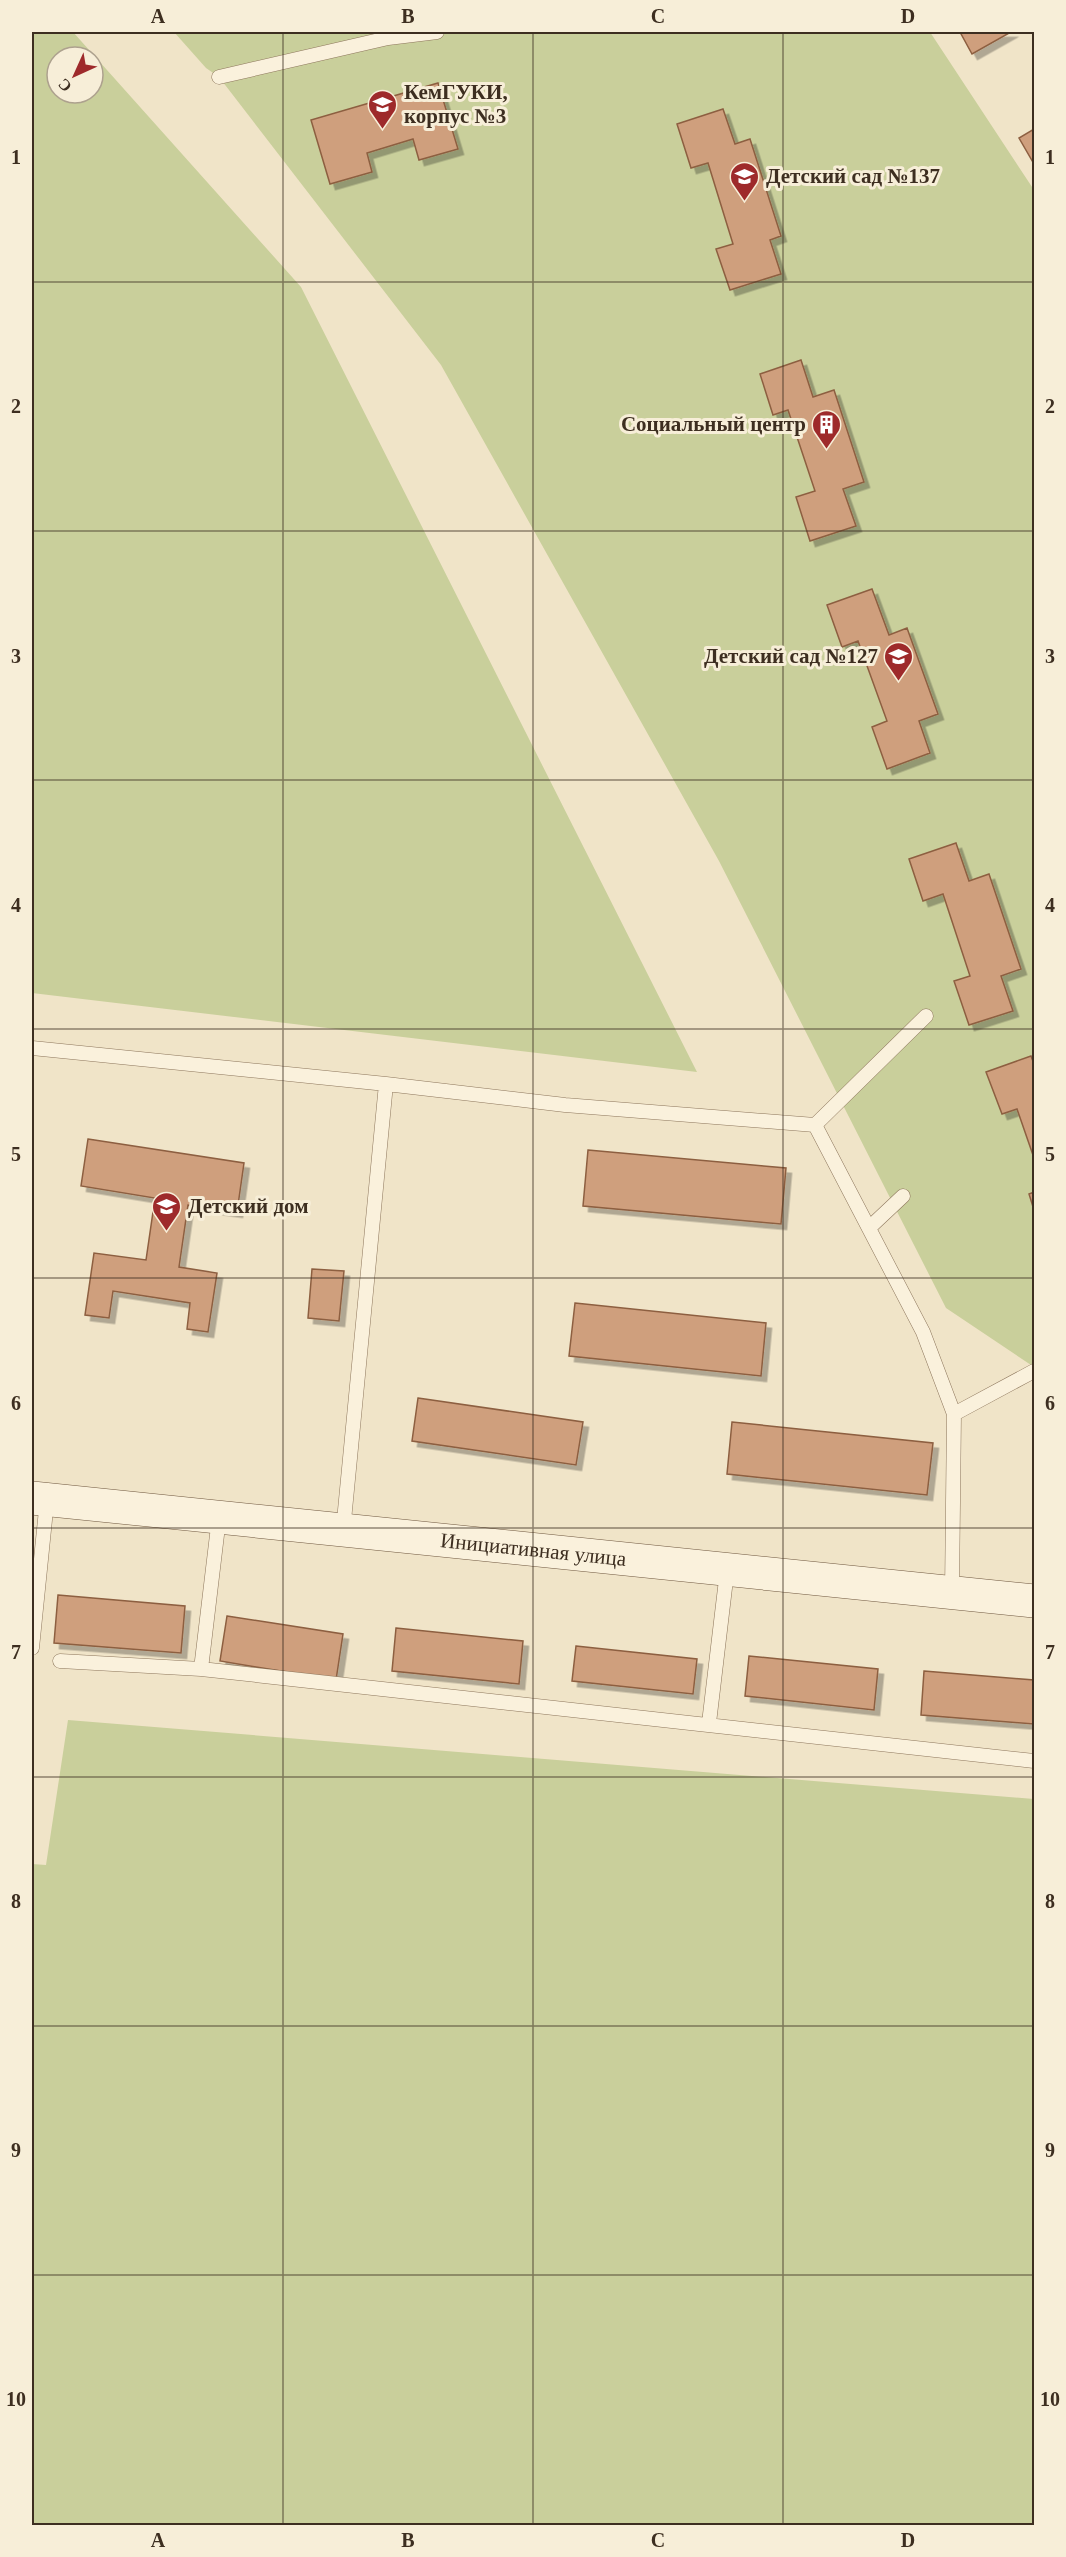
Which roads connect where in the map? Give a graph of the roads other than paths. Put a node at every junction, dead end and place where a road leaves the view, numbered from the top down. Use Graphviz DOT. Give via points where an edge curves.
graph roads {
  1 [pos="437,32"];
  2 [pos="219,77"];
  3 [pos="926,1016"];
  4 [pos="32,1048"];
  5 [pos="387,1084"];
  6 [pos="815,1125"];
  7 [pos="903,1196"];
  8 [pos="869,1228"];
  9 [pos="1035,1371"];
  10 [pos="954,1414"];
  11 [pos="39,1499"];
  12 [pos="219,1518"];
  13 [pos="343,1531"];
  14 [pos="727,1570"];
  15 [pos="952,1592"];
  16 [pos="1035,1601"];
  17 [pos="32,1648"];
  18 [pos="60,1661"];
  19 [pos="201,1669"];
  20 [pos="709,1724"];
  21 [pos="1035,1761"];
  1 -- 2 [label="lane" via="388,38"];
  3 -- 6 [label="lane"];
  4 -- 5 [label="lane"];
  5 -- 6 [label="lane" via="565,1105"];
  5 -- 13 [label="lane"];
  6 -- 8 [label="lane"];
  7 -- 8 [label="lane"];
  8 -- 10 [label="lane" via="923,1332"];
  9 -- 10 [label="lane"];
  10 -- 15 [label="lane"];
  11 -- 12 [label="main road, Инициативная улица"];
  11 -- 17 [label="lane"];
  12 -- 13 [label="main road, Инициативная улица"];
  12 -- 19 [label="lane"];
  13 -- 14 [label="main road, Инициативная улица"];
  14 -- 15 [label="main road, Инициативная улица"];
  14 -- 20 [label="lane"];
  15 -- 16 [label="main road, Инициативная улица"];
  18 -- 19 [label="lane"];
  19 -- 20 [label="lane"];
  20 -- 21 [label="lane"];
}
